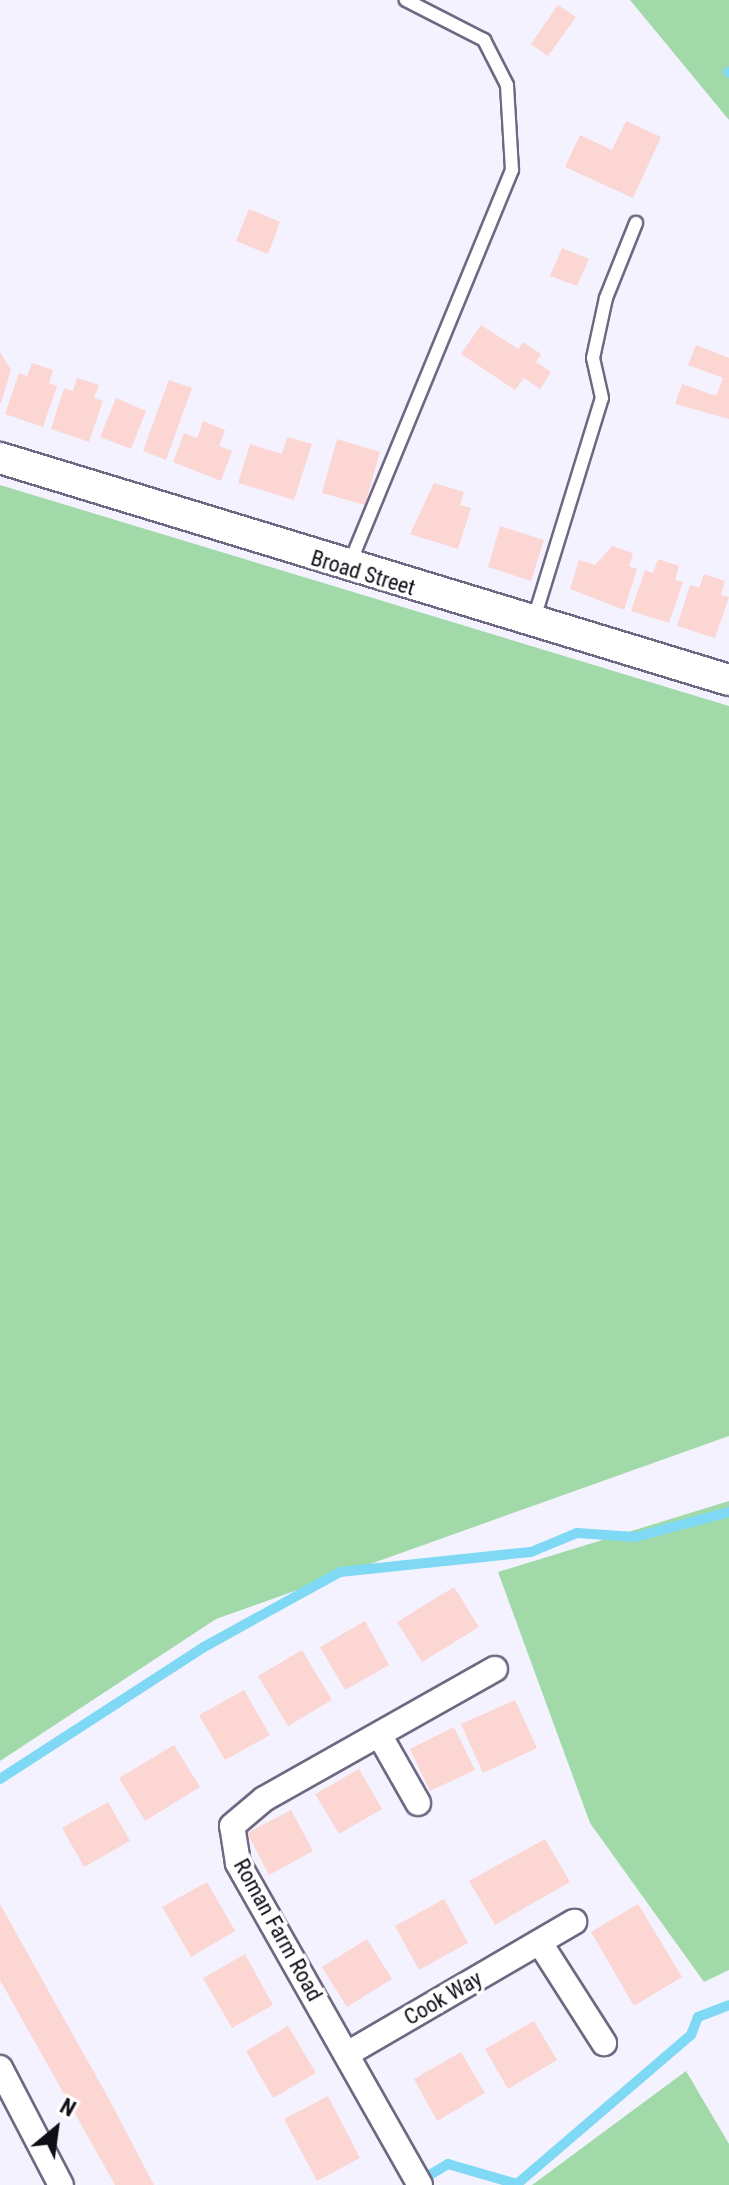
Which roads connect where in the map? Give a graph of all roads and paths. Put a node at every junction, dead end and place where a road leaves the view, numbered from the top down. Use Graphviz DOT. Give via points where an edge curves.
graph roads {
  1 [pos="406,0"];
  2 [pos="636,223"];
  3 [pos="0,458"];
  4 [pos="348,568"];
  5 [pos="532,625"];
  6 [pos="729,680"];
  7 [pos="495,1669"];
  8 [pos="380,1736"];
  9 [pos="418,1803"];
  10 [pos="574,1922"];
  11 [pos="540,1943"];
  12 [pos="604,2043"];
  13 [pos="347,2054"];
  14 [pos="3,2080"];
  15 [pos="61,2185"];
  16 [pos="420,2185"];
  1 -- 4 [label="lane" via="484,40 507,85 512,170"];
  2 -- 5 [label="lane" via="606,298 593,358 602,398"];
  3 -- 4 [label="street, Broad Street"];
  4 -- 5 [label="street, Broad Street"];
  5 -- 6 [label="street, Broad Street"];
  7 -- 8 [label="street, Roman Farm Road"];
  8 -- 9 [label="street"];
  8 -- 13 [label="street, Roman Farm Road" via="264,1799 232,1826 238,1863"];
  10 -- 11 [label="street, Cook Way"];
  11 -- 12 [label="street"];
  11 -- 13 [label="street, Cook Way"];
  13 -- 16 [label="street, Roman Farm Road"];
  14 -- 15 [label="street"];
}
